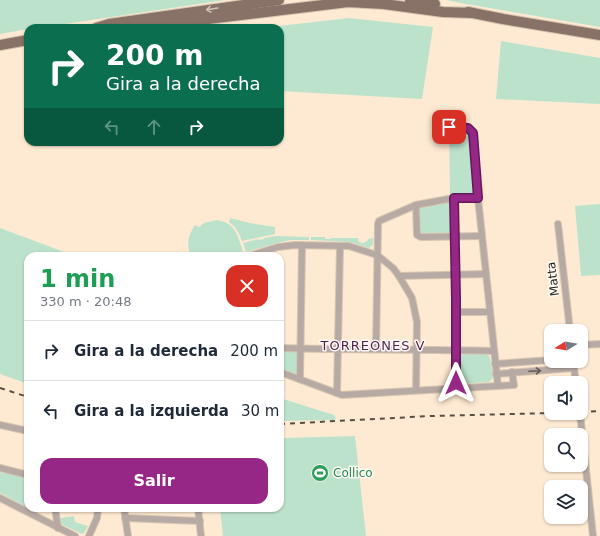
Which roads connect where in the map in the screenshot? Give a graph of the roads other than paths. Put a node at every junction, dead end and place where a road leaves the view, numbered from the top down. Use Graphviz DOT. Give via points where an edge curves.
graph roads {
  1 [pos="410,0"];
  2 [pos="258,1"];
  3 [pos="279,3"];
  4 [pos="473,13"];
  5 [pos="109,24"];
  6 [pos="156,24"];
  7 [pos="600,35"];
  8 [pos="24,41"];
  9 [pos="0,45"];
  10 [pos="449,127"];
  11 [pos="454,198"];
  12 [pos="478,198"];
  13 [pos="416,205"];
  14 [pos="558,224"];
  15 [pos="482,236"];
  16 [pos="455,237"];
  17 [pos="302,245"];
  18 [pos="340,246"];
  19 [pos="268,252"];
  20 [pos="377,255"];
  21 [pos="456,274"];
  22 [pos="486,274"];
  23 [pos="399,276"];
  24 [pos="456,312"];
  25 [pos="490,312"];
  26 [pos="569,324"];
  27 [pos="600,344"];
  28 [pos="588,345"];
  29 [pos="284,348"];
  30 [pos="301,348"];
  31 [pos="376,349"];
  32 [pos="416,349"];
  33 [pos="338,350"];
  34 [pos="455,350"];
  35 [pos="494,351"];
  36 [pos="544,360"];
  37 [pos="495,364"];
  38 [pos="574,368"];
  39 [pos="512,372"];
  40 [pos="284,373"];
  41 [pos="496,374"];
  42 [pos="575,376"];
  43 [pos="300,379"];
  44 [pos="498,386"];
  45 [pos="456,388"];
  46 [pos="416,390"];
  47 [pos="337,393"];
  48 [pos="581,420"];
  49 [pos="0,425"];
  50 [pos="24,430"];
  51 [pos="0,468"];
  52 [pos="24,474"];
  53 [pos="0,498"];
  54 [pos="24,510"];
  55 [pos="27,512"];
  56 [pos="56,512"];
  57 [pos="98,512"];
  58 [pos="124,512"];
  59 [pos="199,512"];
  60 [pos="125,518"];
  61 [pos="200,521"];
  62 [pos="58,528"];
  63 [pos="74,536"];
  64 [pos="89,536"];
  65 [pos="128,536"];
  66 [pos="201,536"];
  67 [pos="593,536"];
  1 -- 4 [label="main road"];
  2 -- 3 [label="main road"];
  2 -- 5 [label="main road, one-way"];
  3 -- 4 [label="main road" via="348,2"];
  3 -- 6 [label="main road"];
  4 -- 7 [label="main road"];
  8 -- 9 [label="main road"];
  10 -- 12 [label="street" via="468,128 473,133"];
  11 -- 12 [label="street"];
  11 -- 13 [label="street"];
  11 -- 16 [label="street"];
  12 -- 15 [label="street"];
  13 -- 16 [label="street" via="417,235"];
  13 -- 20 [label="street" via="379,221"];
  14 -- 26 [label="street, Matta"];
  15 -- 16 [label="street"];
  15 -- 22 [label="street"];
  16 -- 21 [label="street"];
  17 -- 18 [label="street"];
  17 -- 19 [label="street" via="278,247"];
  17 -- 30 [label="street"];
  18 -- 20 [label="street" via="349,246"];
  18 -- 33 [label="street"];
  20 -- 23 [label="street"];
  20 -- 31 [label="street"];
  21 -- 22 [label="street"];
  21 -- 23 [label="street"];
  21 -- 24 [label="street"];
  22 -- 25 [label="street"];
  23 -- 32 [label="street" via="412,298 417,322"];
  24 -- 25 [label="street"];
  24 -- 34 [label="street"];
  25 -- 35 [label="street"];
  27 -- 28 [label="street"];
  29 -- 30 [label="street"];
  30 -- 33 [label="street"];
  30 -- 43 [label="street"];
  31 -- 32 [label="street"];
  31 -- 33 [label="street"];
  32 -- 34 [label="street"];
  32 -- 46 [label="street"];
  33 -- 47 [label="street"];
  34 -- 35 [label="street"];
  34 -- 45 [label="street"];
  35 -- 37 [label="street"];
  36 -- 37 [label="street"];
  37 -- 41 [label="street"];
  39 -- 38 [label="street, one-way"];
  38 -- 42 [label="street"];
  39 -- 41 [label="street"];
  39 -- 44 [label="street" via="514,385"];
  40 -- 43 [label="street"];
  41 -- 44 [label="street"];
  43 -- 47 [label="street"];
  44 -- 45 [label="street"];
  45 -- 46 [label="street"];
  46 -- 47 [label="street" via="342,395"];
  48 -- 67 [label="street"];
  49 -- 50 [label="street"];
  51 -- 52 [label="street"];
  53 -- 54 [label="street"];
  55 -- 62 [label="street"];
  56 -- 62 [label="street"];
  57 -- 64 [label="street"];
  58 -- 60 [label="street"];
  59 -- 61 [label="street"];
  60 -- 61 [label="street"];
  60 -- 65 [label="street"];
  61 -- 66 [label="street"];
  62 -- 63 [label="street"];
}
